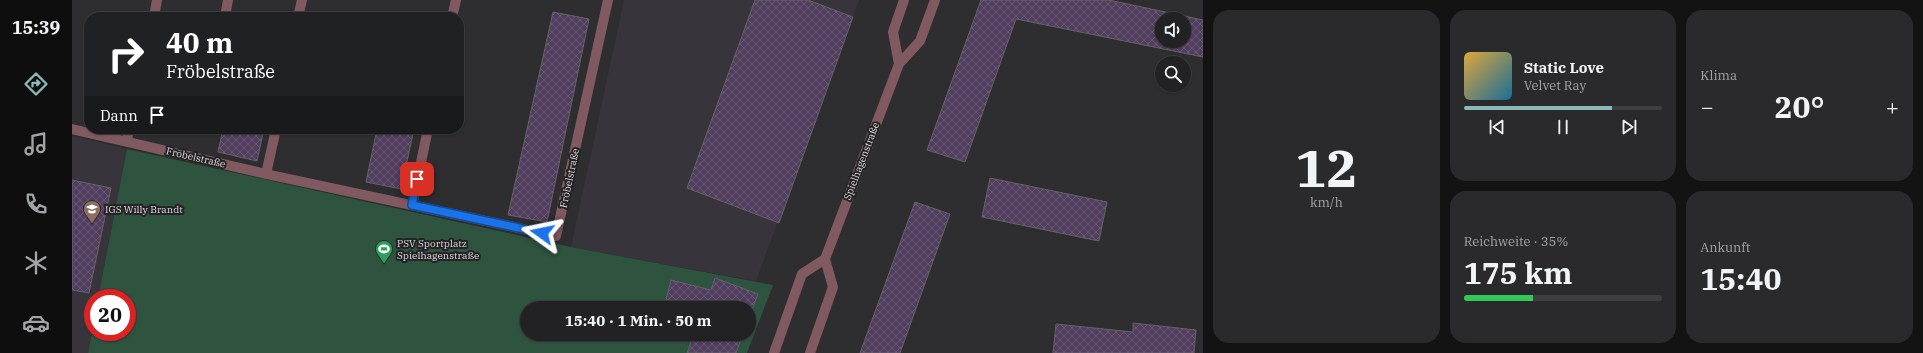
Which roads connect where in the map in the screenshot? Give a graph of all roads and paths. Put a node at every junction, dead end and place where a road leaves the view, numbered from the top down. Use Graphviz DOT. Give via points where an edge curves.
graph roads {
  1 [pos="157,0"];
  2 [pos="228,0"];
  3 [pos="302,0"];
  4 [pos="456,0"];
  5 [pos="608,0"];
  6 [pos="904,0"];
  7 [pos="935,0"];
  8 [pos="155,12"];
  9 [pos="226,12"];
  10 [pos="299,12"];
  11 [pos="453,12"];
  12 [pos="899,64"];
  13 [pos="72,129"];
  14 [pos="84,132"];
  15 [pos="95,134"];
  16 [pos="128,134"];
  17 [pos="275,134"];
  18 [pos="427,134"];
  19 [pos="127,141"];
  20 [pos="266,174"];
  21 [pos="412,205"];
  22 [pos="825,259"];
  23 [pos="774,353"];
  24 [pos="810,353"];
  1 -- 8 [label="street"];
  2 -- 9 [label="street"];
  3 -- 10 [label="street"];
  4 -- 11 [label="street"];
  5 -- 21 [label="street, Fröbelstraße" via="556,236"];
  6 -- 12 [label="street" via="892,32"];
  7 -- 12 [label="street, Spielhagenstraße" via="920,41"];
  12 -- 22 [label="street, Spielhagenstraße"];
  13 -- 14 [label="street, Fröbelstraße"];
  15 -- 19 [label="street, Fröbelstraße"];
  16 -- 19 [label="street"];
  17 -- 20 [label="street"];
  18 -- 21 [label="street"];
  19 -- 20 [label="street, Fröbelstraße"];
  20 -- 21 [label="street, Fröbelstraße"];
  22 -- 23 [label="street" via="802,274"];
  22 -- 24 [label="street" via="833,287"];
}
